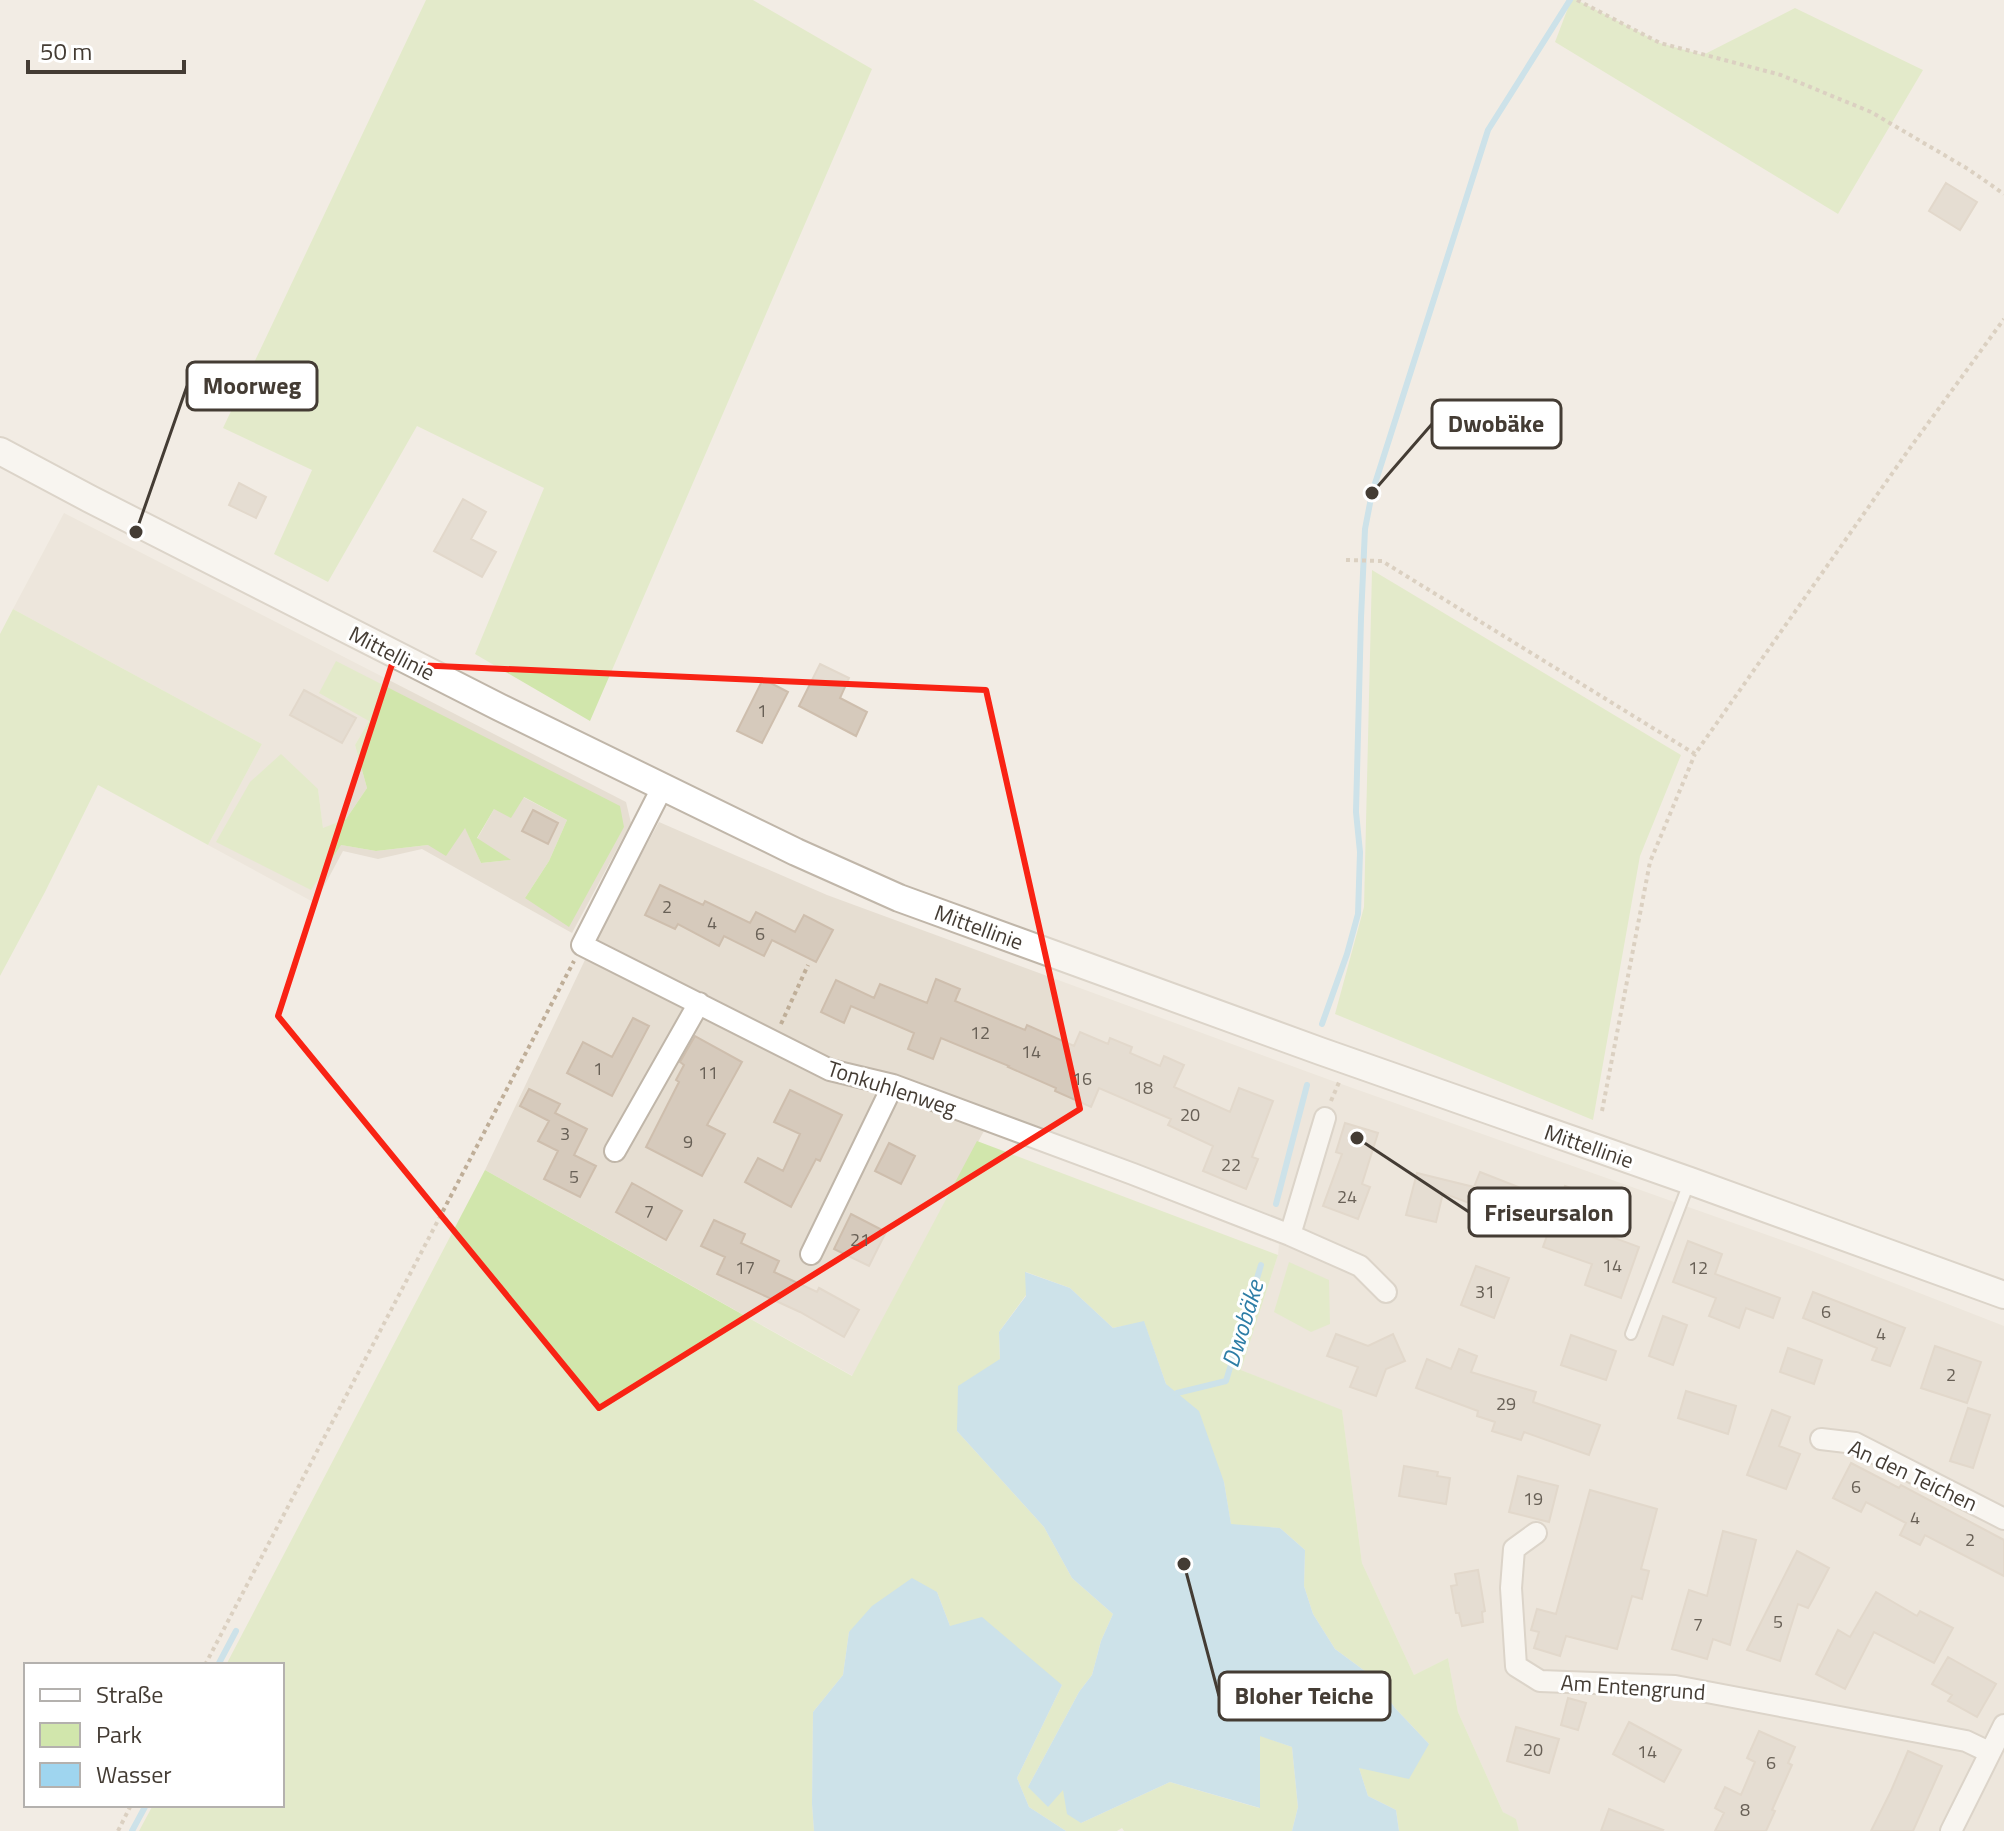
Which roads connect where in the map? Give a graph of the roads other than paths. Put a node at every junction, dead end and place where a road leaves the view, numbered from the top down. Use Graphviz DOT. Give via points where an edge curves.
graph roads {
  1 [pos="0,451"];
  2 [pos="663,786"];
  3 [pos="699,1003"];
  4 [pos="893,1085"];
  5 [pos="1325,1118"];
  6 [pos="615,1151"];
  7 [pos="1690,1181"];
  8 [pos="1290,1235"];
  9 [pos="811,1254"];
  10 [pos="1386,1292"];
  11 [pos="2004,1295"];
  12 [pos="1631,1334"];
  13 [pos="1821,1439"];
  14 [pos="2004,1519"];
  15 [pos="1536,1533"];
  16 [pos="2004,1725"];
  17 [pos="1989,1752"];
  18 [pos="1951,1831"];
  1 -- 2 [label="street, Mittellinie"];
  2 -- 3 [label="street, Tonkuhlenweg" via="582,945"];
  2 -- 7 [label="street, Mittellinie" via="899,898"];
  3 -- 4 [label="street, Tonkuhlenweg" via="830,1070"];
  3 -- 6 [label="street"];
  4 -- 8 [label="street, Tonkuhlenweg"];
  4 -- 9 [label="street"];
  5 -- 8 [label="street"];
  7 -- 11 [label="street, Mittellinie"];
  7 -- 12 [label="lane"];
  8 -- 10 [label="street, Tonkuhlenweg" via="1360,1266"];
  13 -- 14 [label="street, An den Teichen" via="1855,1443"];
  15 -- 17 [label="street, Am Entengrund" via="1514,1549 1511,1588 1516,1666 1540,1681 1675,1686 1966,1741"];
  16 -- 17 [label="street"];
  17 -- 18 [label="street"];
}
